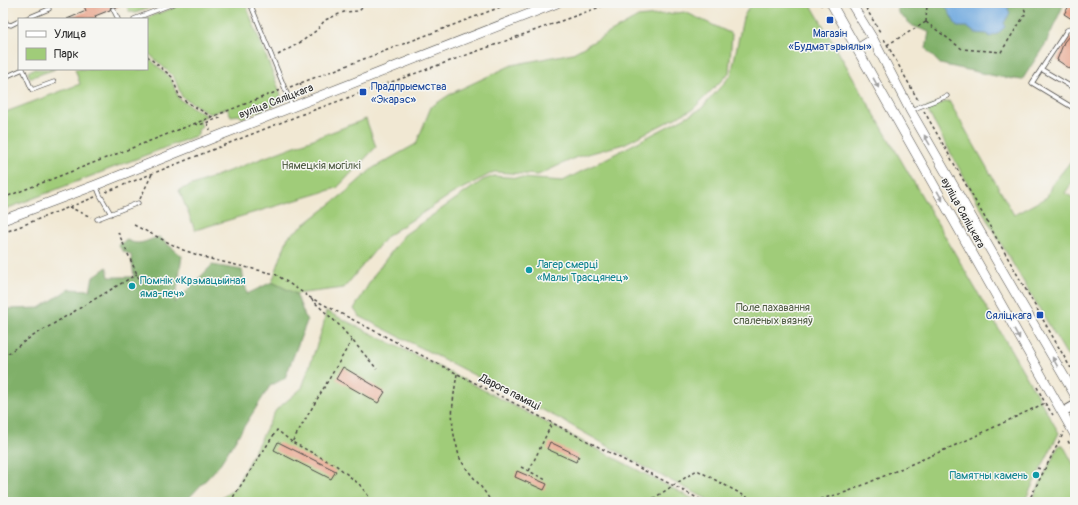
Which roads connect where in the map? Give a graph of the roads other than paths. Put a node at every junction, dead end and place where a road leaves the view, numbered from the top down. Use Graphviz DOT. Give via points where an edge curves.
graph roads {
  1 [pos="175,3"];
  2 [pos="250,3"];
  3 [pos="557,3"];
  4 [pos="831,3"];
  5 [pos="851,3"];
  6 [pos="49,9"];
  7 [pos="113,9"];
  8 [pos="3,17"];
  9 [pos="27,18"];
  10 [pos="118,18"];
  11 [pos="137,18"];
  12 [pos="18,22"];
  13 [pos="1075,28"];
  14 [pos="873,39"];
  15 [pos="857,49"];
  16 [pos="1041,68"];
  17 [pos="21,70"];
  18 [pos="23,70"];
  19 [pos="3,78"];
  20 [pos="54,82"];
  21 [pos="1075,89"];
  22 [pos="947,96"];
  23 [pos="292,108"];
  24 [pos="910,110"];
  25 [pos="1075,110"];
  26 [pos="96,185"];
  27 [pos="138,203"];
  28 [pos="112,214"];
  29 [pos="3,220"];
  30 [pos="97,220"];
  31 [pos="1075,395"];
  32 [pos="1075,405"];
  33 [pos="1063,412"];
  34 [pos="1075,435"];
  1 -- 11 [label="lane"];
  2 -- 23 [label="lane"];
  3 -- 23 [label="main road, вуліца Сяліцкага"];
  4 -- 15 [label="main road, вуліца Сяліцкага"];
  5 -- 14 [label="main road, вуліца Сяліцкага"];
  6 -- 9 [label="lane"];
  7 -- 10 [label="lane"];
  8 -- 12 [label="lane" via="7,24"];
  13 -- 16 [label="lane" via="1067,30"];
  14 -- 15 [label="main road"];
  14 -- 24 [label="main road, вуліца Сяліцкага"];
  15 -- 33 [label="main road, вуліца Сяліцкага, one-way"];
  16 -- 21 [label="lane"];
  16 -- 25 [label="lane" via="1032,83"];
  17 -- 19 [label="lane"];
  18 -- 20 [label="lane" via="32,90"];
  22 -- 24 [label="lane"];
  23 -- 26 [label="main road, вуліца Сяліцкага"];
  31 -- 24 [label="main road, вуліца Сяліцкага, one-way"];
  26 -- 28 [label="lane"];
  26 -- 29 [label="main road, вуліца Сяліцкага"];
  27 -- 28 [label="lane"];
  28 -- 30 [label="lane"];
  32 -- 33 [label="street"];
  33 -- 34 [label="main road, вуліца Сяліцкага"];
}
